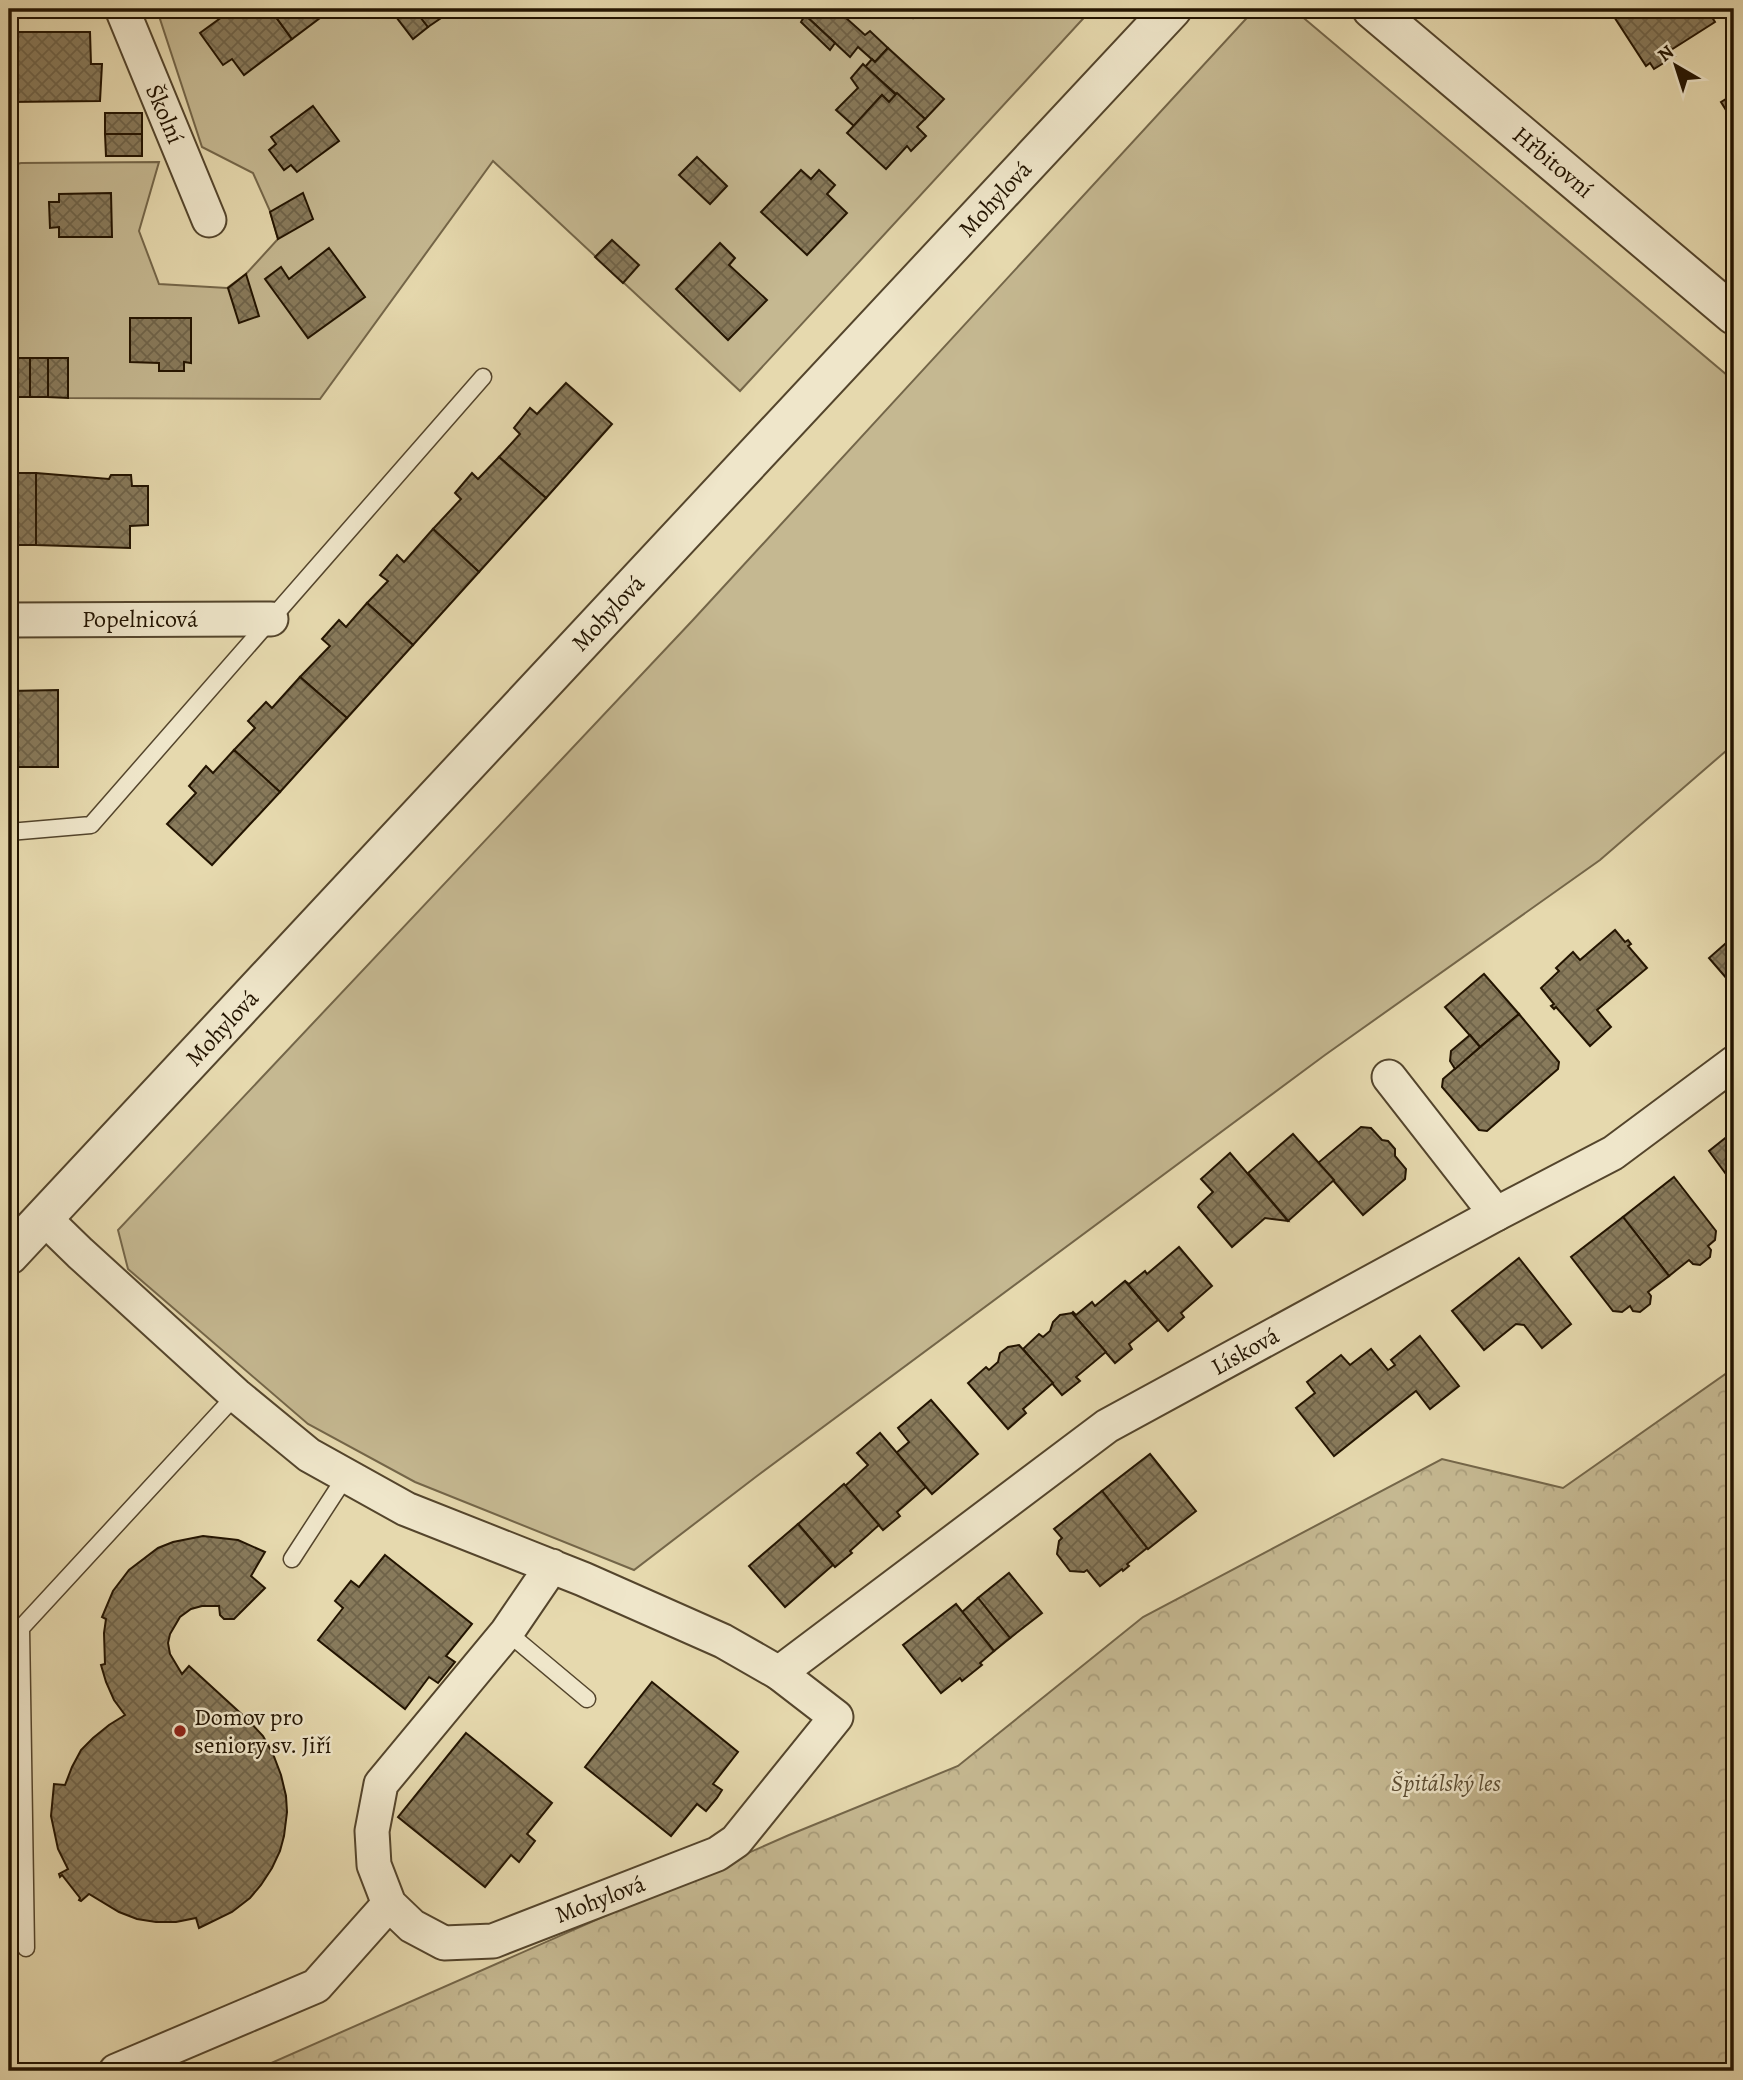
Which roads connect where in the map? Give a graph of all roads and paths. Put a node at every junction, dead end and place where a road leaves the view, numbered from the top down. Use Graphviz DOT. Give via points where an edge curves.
graph roads {
  1 [pos="121,9"];
  2 [pos="1172,9"];
  3 [pos="1372,9"];
  4 [pos="209,220"];
  5 [pos="1734,315"];
  6 [pos="483,377"];
  7 [pos="271,619"];
  8 [pos="9,620"];
  9 [pos="9,832"];
  10 [pos="1734,1063"];
  11 [pos="1388,1077"];
  12 [pos="1496,1214"];
  13 [pos="44,1218"];
  14 [pos="9,1255"];
  15 [pos="236,1395"];
  16 [pos="346,1476"];
  17 [pos="292,1559"];
  18 [pos="552,1566"];
  19 [pos="507,1632"];
  20 [pos="779,1673"];
  21 [pos="587,1699"];
  22 [pos="389,1904"];
  23 [pos="26,1948"];
  24 [pos="116,2071"];
  1 -- 4 [label="street, Školní"];
  2 -- 13 [label="street, Mohylová"];
  3 -- 5 [label="street, Hřbitovní"];
  6 -- 7 [label="lane"];
  7 -- 8 [label="street, Popelnicová"];
  7 -- 9 [label="lane" via="91,825"];
  10 -- 12 [label="street, Lísková" via="1612,1153"];
  11 -- 12 [label="street"];
  12 -- 20 [label="street, Lísková" via="1107,1426"];
  13 -- 14 [label="street, Mohylová"];
  13 -- 15 [label="street, Mohylová"];
  15 -- 16 [label="street, Mohylová" via="309,1455"];
  15 -- 23 [label="lane" via="21,1628"];
  16 -- 17 [label="lane"];
  16 -- 18 [label="street, Mohylová" via="406,1509"];
  18 -- 19 [label="street, Mohylová"];
  18 -- 20 [label="street, Mohylová" via="723,1641"];
  19 -- 21 [label="lane"];
  19 -- 22 [label="street, Mohylová" via="381,1784 372,1830 374,1865"];
  20 -- 22 [label="street, Mohylová" via="836,1717 736,1841 717,1854 493,1941 444,1943 412,1926"];
  22 -- 24 [label="street" via="316,1986"];
}
